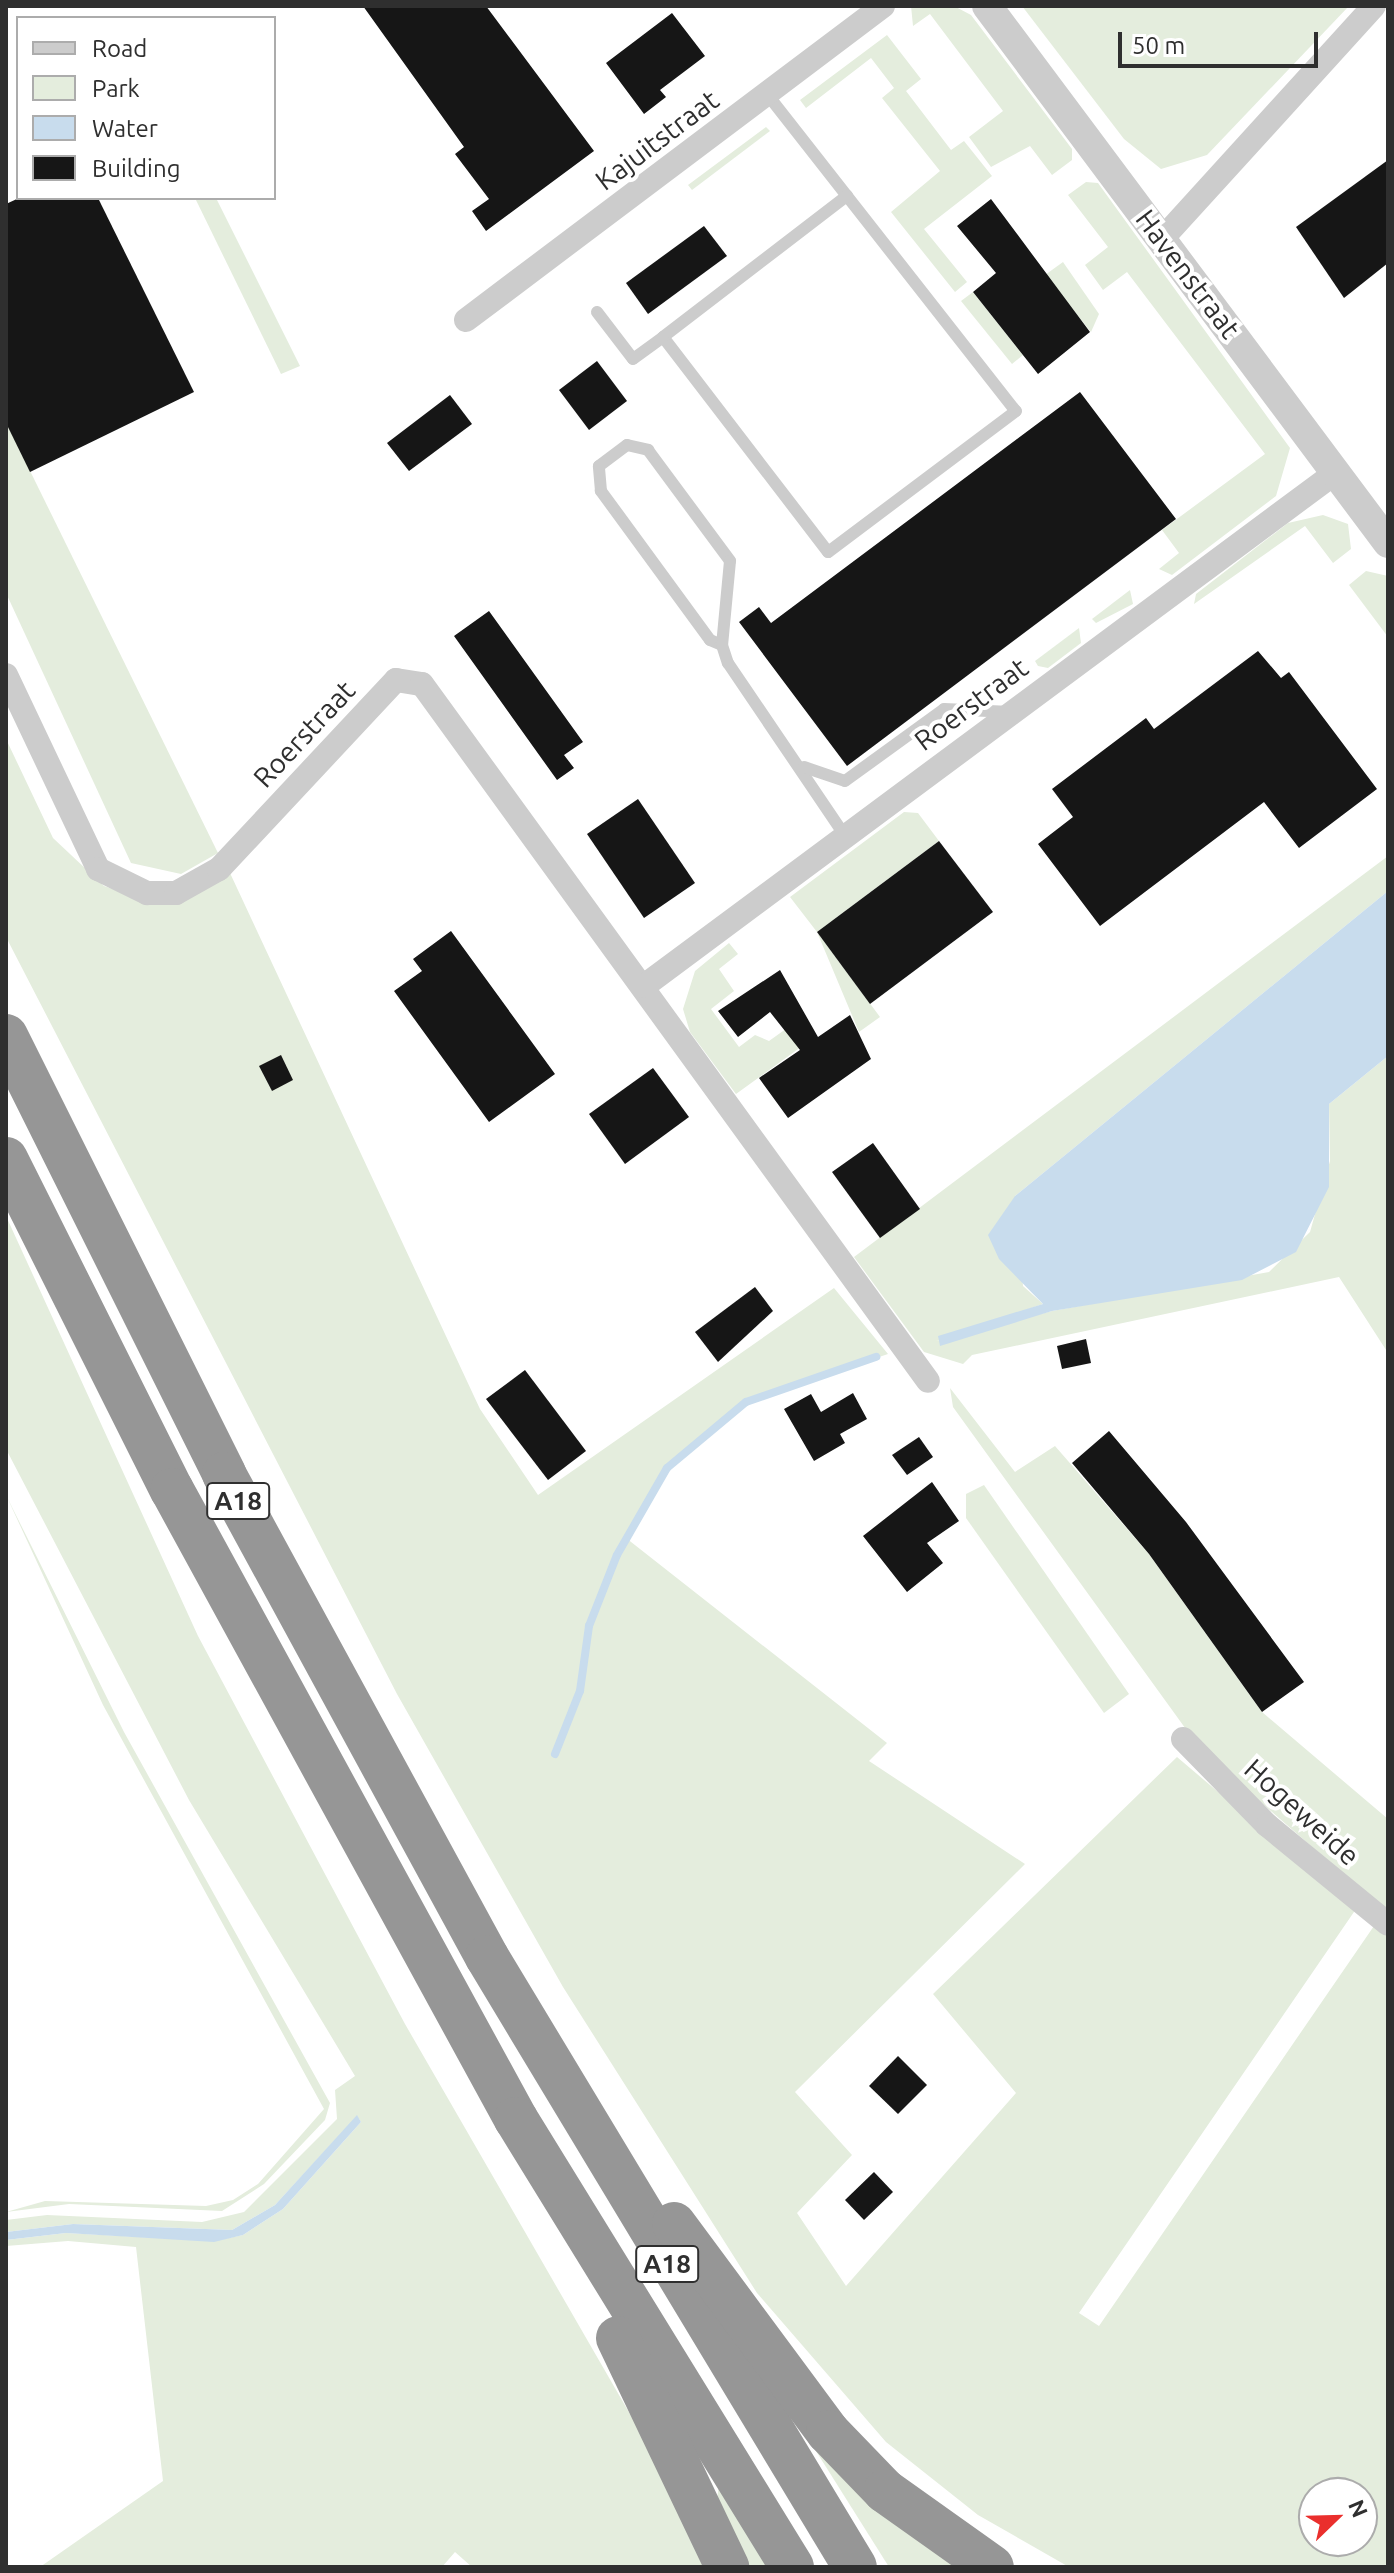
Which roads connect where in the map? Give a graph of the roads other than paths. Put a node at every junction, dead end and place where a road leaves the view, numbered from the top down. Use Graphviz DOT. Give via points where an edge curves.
graph roads {
  1 [pos="883,6"];
  2 [pos="987,6"];
  3 [pos="1374,6"];
  4 [pos="767,94"];
  5 [pos="847,196"];
  6 [pos="1162,239"];
  7 [pos="597,312"];
  8 [pos="466,320"];
  9 [pos="663,337"];
  10 [pos="1335,473"];
  11 [pos="1388,543"];
  12 [pos="722,645"];
  13 [pos="6,675"];
  14 [pos="1011,712"];
  15 [pos="804,767"];
  16 [pos="845,836"];
  17 [pos="644,986"];
  18 [pos="6,1036"];
  19 [pos="6,1159"];
  20 [pos="928,1381"];
  21 [pos="1183,1739"];
  22 [pos="1388,1924"];
  23 [pos="487,1957"];
  24 [pos="516,2119"];
  25 [pos="727,2567"];
  26 [pos="792,2567"];
  27 [pos="855,2567"];
  28 [pos="992,2567"];
  1 -- 4 [label="street, Kajuitstraat"];
  2 -- 6 [label="street, Havenstraat"];
  3 -- 6 [label="street"];
  4 -- 5 [label="lane"];
  4 -- 8 [label="street, Kajuitstraat"];
  5 -- 9 [label="lane"];
  5 -- 9 [label="lane" via="1016,411 828,552"];
  6 -- 10 [label="street, Havenstraat"];
  7 -- 9 [label="lane" via="633,359"];
  10 -- 11 [label="street, Havenstraat"];
  10 -- 14 [label="street, Roerstraat"];
  12 -- 12 [label="lane" via="730,561 648,450 627,445 599,466 601,491 710,640"];
  12 -- 15 [label="lane" via="736,679"];
  13 -- 17 [label="street, Roerstraat" via="98,869 147,893 176,893 219,869 396,680 422,684"];
  14 -- 15 [label="lane" via="944,709 845,781"];
  14 -- 16 [label="street, Roerstraat"];
  15 -- 16 [label="lane"];
  16 -- 17 [label="street, Roerstraat"];
  17 -- 20 [label="street, Roerstraat"];
  18 -- 23 [label="highway, A18" via="224,1474"];
  19 -- 24 [label="highway, A18" via="172,1490"];
  21 -- 22 [label="street, Hogeweide" via="1267,1825"];
  23 -- 27 [label="highway, A18"];
  23 -- 28 [label="highway, A18" via="776,2369 885,2491"];
  24 -- 25 [label="highway, A18"];
  24 -- 26 [label="highway, A18"];
}
